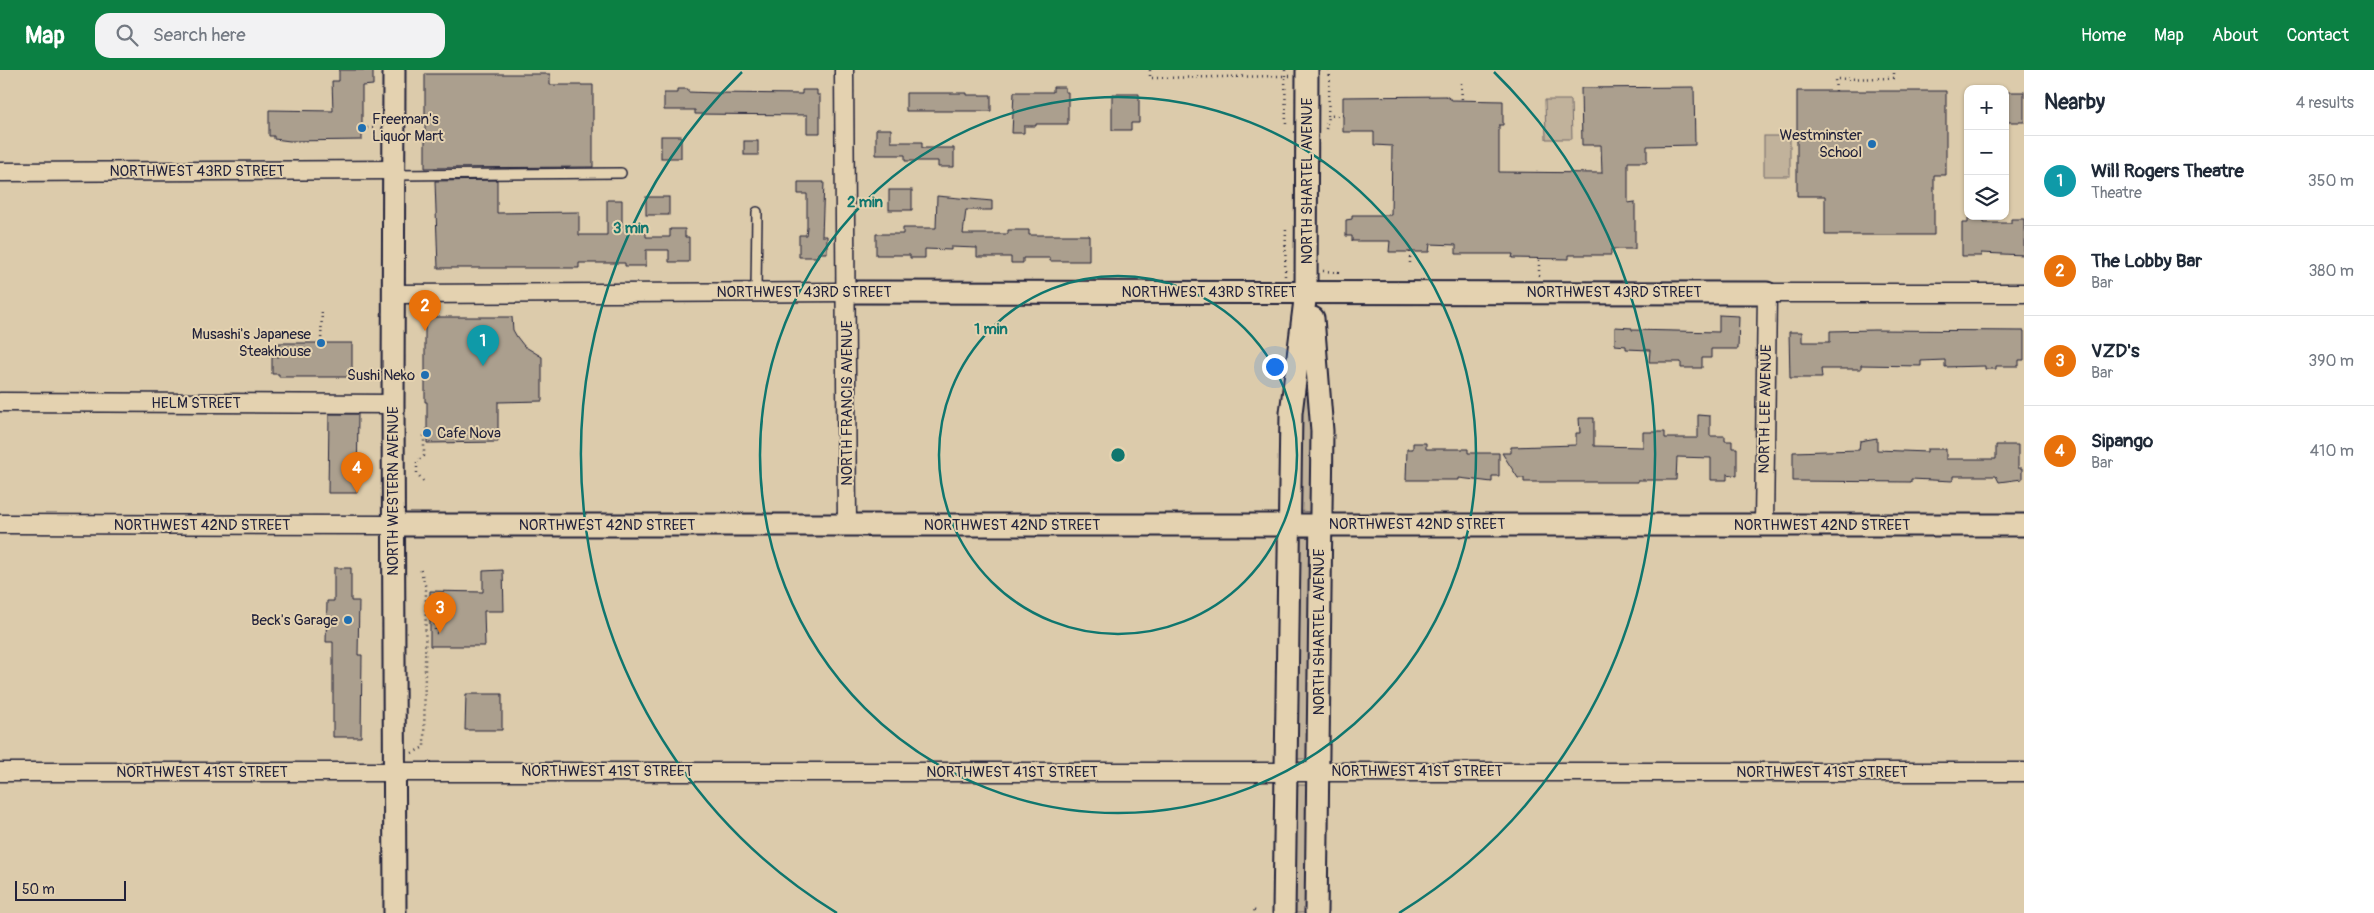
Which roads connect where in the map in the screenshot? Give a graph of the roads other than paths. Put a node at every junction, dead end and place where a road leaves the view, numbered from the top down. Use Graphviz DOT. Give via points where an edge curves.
graph roads {
  1 [pos="394,70"];
  2 [pos="844,70"];
  3 [pos="1307,70"];
  4 [pos="0,172"];
  5 [pos="394,172"];
  6 [pos="620,173"];
  7 [pos="757,212"];
  8 [pos="756,292"];
  9 [pos="847,292"];
  10 [pos="1306,292"];
  11 [pos="1767,293"];
  12 [pos="2024,293"];
  13 [pos="394,294"];
  14 [pos="0,402"];
  15 [pos="393,404"];
  16 [pos="0,524"];
  17 [pos="1289,524"];
  18 [pos="1320,524"];
  19 [pos="393,525"];
  20 [pos="847,525"];
  21 [pos="1764,525"];
  22 [pos="2024,525"];
  23 [pos="400,764"];
  24 [pos="1318,771"];
  25 [pos="0,772"];
  26 [pos="1286,772"];
  27 [pos="2024,772"];
  28 [pos="395,913"];
  29 [pos="1284,913"];
  30 [pos="1316,913"];
  1 -- 5 [label="street, NORTH WESTERN AVENUE"];
  2 -- 9 [label="street, NORTH FRANCIS AVENUE"];
  3 -- 10 [label="street, NORTH SHARTEL AVENUE"];
  4 -- 5 [label="street, NORTHWEST 43RD STREET"];
  5 -- 6 [label="lane"];
  5 -- 13 [label="street, NORTH WESTERN AVENUE"];
  7 -- 8 [label="lane"];
  8 -- 9 [label="street, NORTHWEST 43RD STREET"];
  8 -- 13 [label="street, NORTHWEST 43RD STREET"];
  9 -- 10 [label="street, NORTHWEST 43RD STREET"];
  9 -- 20 [label="street, NORTH FRANCIS AVENUE"];
  10 -- 11 [label="street, NORTHWEST 43RD STREET"];
  10 -- 17 [label="street, NORTH SHARTEL AVENUE" via="1291,413"];
  10 -- 18 [label="street, NORTH SHARTEL AVENUE" via="1313,313 1321,405"];
  11 -- 12 [label="street, NORTHWEST 43RD STREET"];
  11 -- 21 [label="street, NORTH LEE AVENUE"];
  13 -- 15 [label="street, NORTH WESTERN AVENUE"];
  14 -- 15 [label="street, HELM STREET"];
  15 -- 19 [label="street, NORTH WESTERN AVENUE"];
  16 -- 19 [label="street, NORTHWEST 42ND STREET"];
  17 -- 18 [label="street, NORTHWEST 42ND STREET"];
  17 -- 20 [label="street, NORTHWEST 42ND STREET"];
  17 -- 26 [label="street, NORTH SHARTEL AVENUE"];
  18 -- 21 [label="street, NORTHWEST 42ND STREET"];
  18 -- 24 [label="street, NORTH SHARTEL AVENUE"];
  19 -- 20 [label="street, NORTHWEST 42ND STREET"];
  19 -- 23 [label="street, NORTH WESTERN AVENUE"];
  21 -- 22 [label="street, NORTHWEST 42ND STREET"];
  23 -- 25 [label="street, NORTHWEST 41ST STREET"];
  23 -- 26 [label="street, NORTHWEST 41ST STREET"];
  23 -- 28 [label="street, NORTH WESTERN AVENUE"];
  24 -- 26 [label="street, NORTHWEST 41ST STREET"];
  24 -- 27 [label="street, NORTHWEST 41ST STREET"];
  24 -- 30 [label="street, NORTH SHARTEL AVENUE"];
  26 -- 29 [label="street, NORTH SHARTEL AVENUE"];
}
